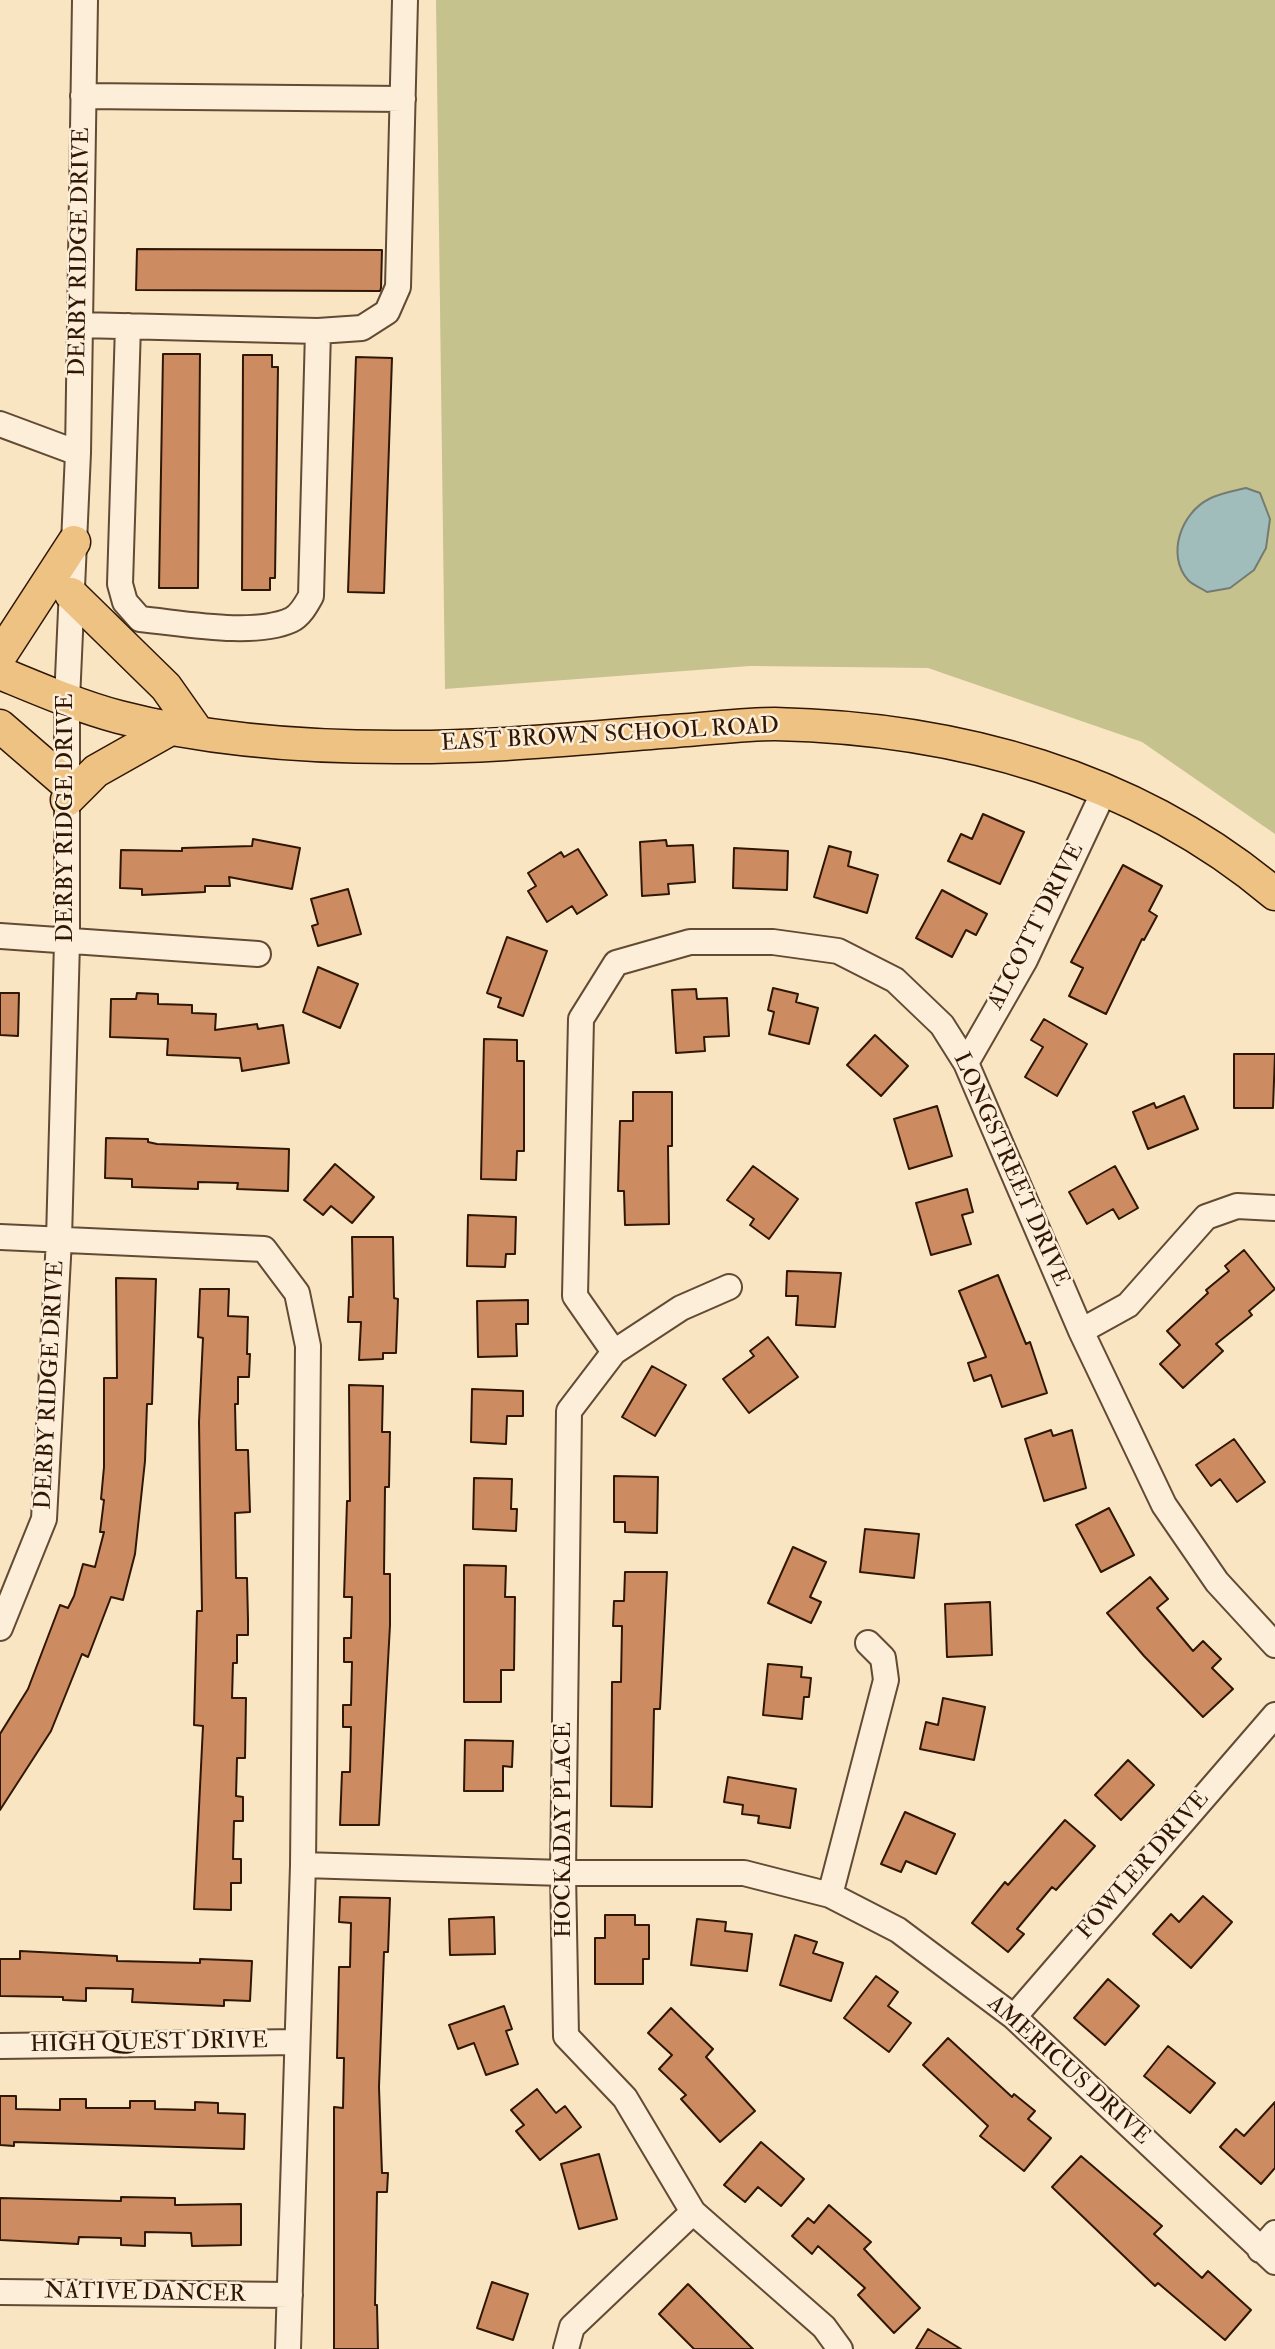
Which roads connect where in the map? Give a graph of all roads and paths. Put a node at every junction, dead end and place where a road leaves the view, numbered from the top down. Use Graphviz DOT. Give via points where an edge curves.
graph roads {
  1 [pos="85,0"];
  2 [pos="405,0"];
  3 [pos="83,96"];
  4 [pos="402,99"];
  5 [pos="80,325"];
  6 [pos="128,326"];
  7 [pos="318,331"];
  8 [pos="0,424"];
  9 [pos="78,453"];
  10 [pos="74,542"];
  11 [pos="71,594"];
  12 [pos="0,656"];
  13 [pos="0,673"];
  14 [pos="67,700"];
  15 [pos="0,726"];
  16 [pos="185,729"];
  17 [pos="1105,789"];
  18 [pos="67,792"];
  19 [pos="1275,894"];
  20 [pos="0,936"];
  21 [pos="67,942"];
  22 [pos="258,954"];
  23 [pos="966,1063"];
  24 [pos="1275,1208"];
  25 [pos="0,1237"];
  26 [pos="59,1239"];
  27 [pos="729,1287"];
  28 [pos="1081,1331"];
  29 [pos="614,1352"];
  30 [pos="0,1628"];
  31 [pos="868,1643"];
  32 [pos="1275,1645"];
  33 [pos="1275,1715"];
  34 [pos="303,1865"];
  35 [pos="563,1873"];
  36 [pos="830,1895"];
  37 [pos="1014,2017"];
  38 [pos="298,2042"];
  39 [pos="0,2046"];
  40 [pos="693,2213"];
  41 [pos="1270,2248"];
  42 [pos="0,2292"];
  43 [pos="290,2295"];
  44 [pos="288,2349"];
  45 [pos="566,2349"];
  46 [pos="840,2349"];
  1 -- 3 [label="street, DERBY RIDGE DRIVE"];
  2 -- 4 [label="street"];
  3 -- 4 [label="street"];
  3 -- 5 [label="street, DERBY RIDGE DRIVE"];
  4 -- 7 [label="street" via="398,287 387,312 362,328"];
  5 -- 6 [label="street"];
  5 -- 9 [label="street, DERBY RIDGE DRIVE"];
  6 -- 7 [label="street"];
  6 -- 7 [label="street" via="120,584 125,603 141,619 223,626 267,626 293,620 311,596"];
  8 -- 9 [label="street"];
  9 -- 10 [label="street, DERBY RIDGE DRIVE"];
  10 -- 11 [label="street, DERBY RIDGE DRIVE"];
  10 -- 12 [label="main road"];
  11 -- 14 [label="street, DERBY RIDGE DRIVE"];
  11 -- 16 [label="main road" via="166,687"];
  13 -- 14 [label="main road, EAST BROWN SCHOOL ROAD"];
  14 -- 16 [label="main road, EAST BROWN SCHOOL ROAD" via="121,717"];
  14 -- 18 [label="street, DERBY RIDGE DRIVE"];
  15 -- 18 [label="main road"];
  16 -- 17 [label="main road, EAST BROWN SCHOOL ROAD" via="275,741 394,747 472,746 773,724 918,736 1017,757"];
  16 -- 18 [label="main road" via="96,771"];
  17 -- 19 [label="main road, EAST BROWN SCHOOL ROAD" via="1168,819"];
  17 -- 23 [label="street, ALCOTT DRIVE" via="1025,960"];
  18 -- 21 [label="street, DERBY RIDGE DRIVE"];
  20 -- 21 [label="street"];
  21 -- 22 [label="street"];
  21 -- 26 [label="street, DERBY RIDGE DRIVE"];
  23 -- 28 [label="street, LONGSTREET DRIVE"];
  23 -- 29 [label="street, LONGSTREET DRIVE" via="942,1025 895,980 838,951 773,942 690,942 616,963 581,1018 575,1296"];
  24 -- 28 [label="street" via="1237,1206 1206,1217 1128,1305"];
  25 -- 26 [label="street"];
  26 -- 30 [label="street, DERBY RIDGE DRIVE" via="44,1519"];
  26 -- 34 [label="street" via="264,1249 297,1293 309,1346"];
  27 -- 29 [label="street, HOCKADAY PLACE" via="681,1308"];
  28 -- 32 [label="street, LONGSTREET DRIVE" via="1164,1505 1217,1582"];
  29 -- 35 [label="street, HOCKADAY PLACE" via="569,1411"];
  31 -- 36 [label="street" via="883,1658 886,1680"];
  33 -- 37 [label="street, FOWLER DRIVE"];
  34 -- 35 [label="street, AMERICUS DRIVE"];
  34 -- 38 [label="street"];
  35 -- 36 [label="street, AMERICUS DRIVE" via="744,1873"];
  35 -- 40 [label="street, HOCKADAY PLACE" via="566,2036 625,2098"];
  36 -- 37 [label="street, AMERICUS DRIVE" via="898,1930"];
  37 -- 41 [label="street, AMERICUS DRIVE"];
  38 -- 39 [label="street, HIGH QUEST DRIVE"];
  38 -- 43 [label="street"];
  40 -- 45 [label="street" via="572,2327"];
  40 -- 46 [label="street, HOCKADAY PLACE" via="824,2327"];
  42 -- 43 [label="street, NATIVE DANCER"];
  43 -- 44 [label="street"];
}
